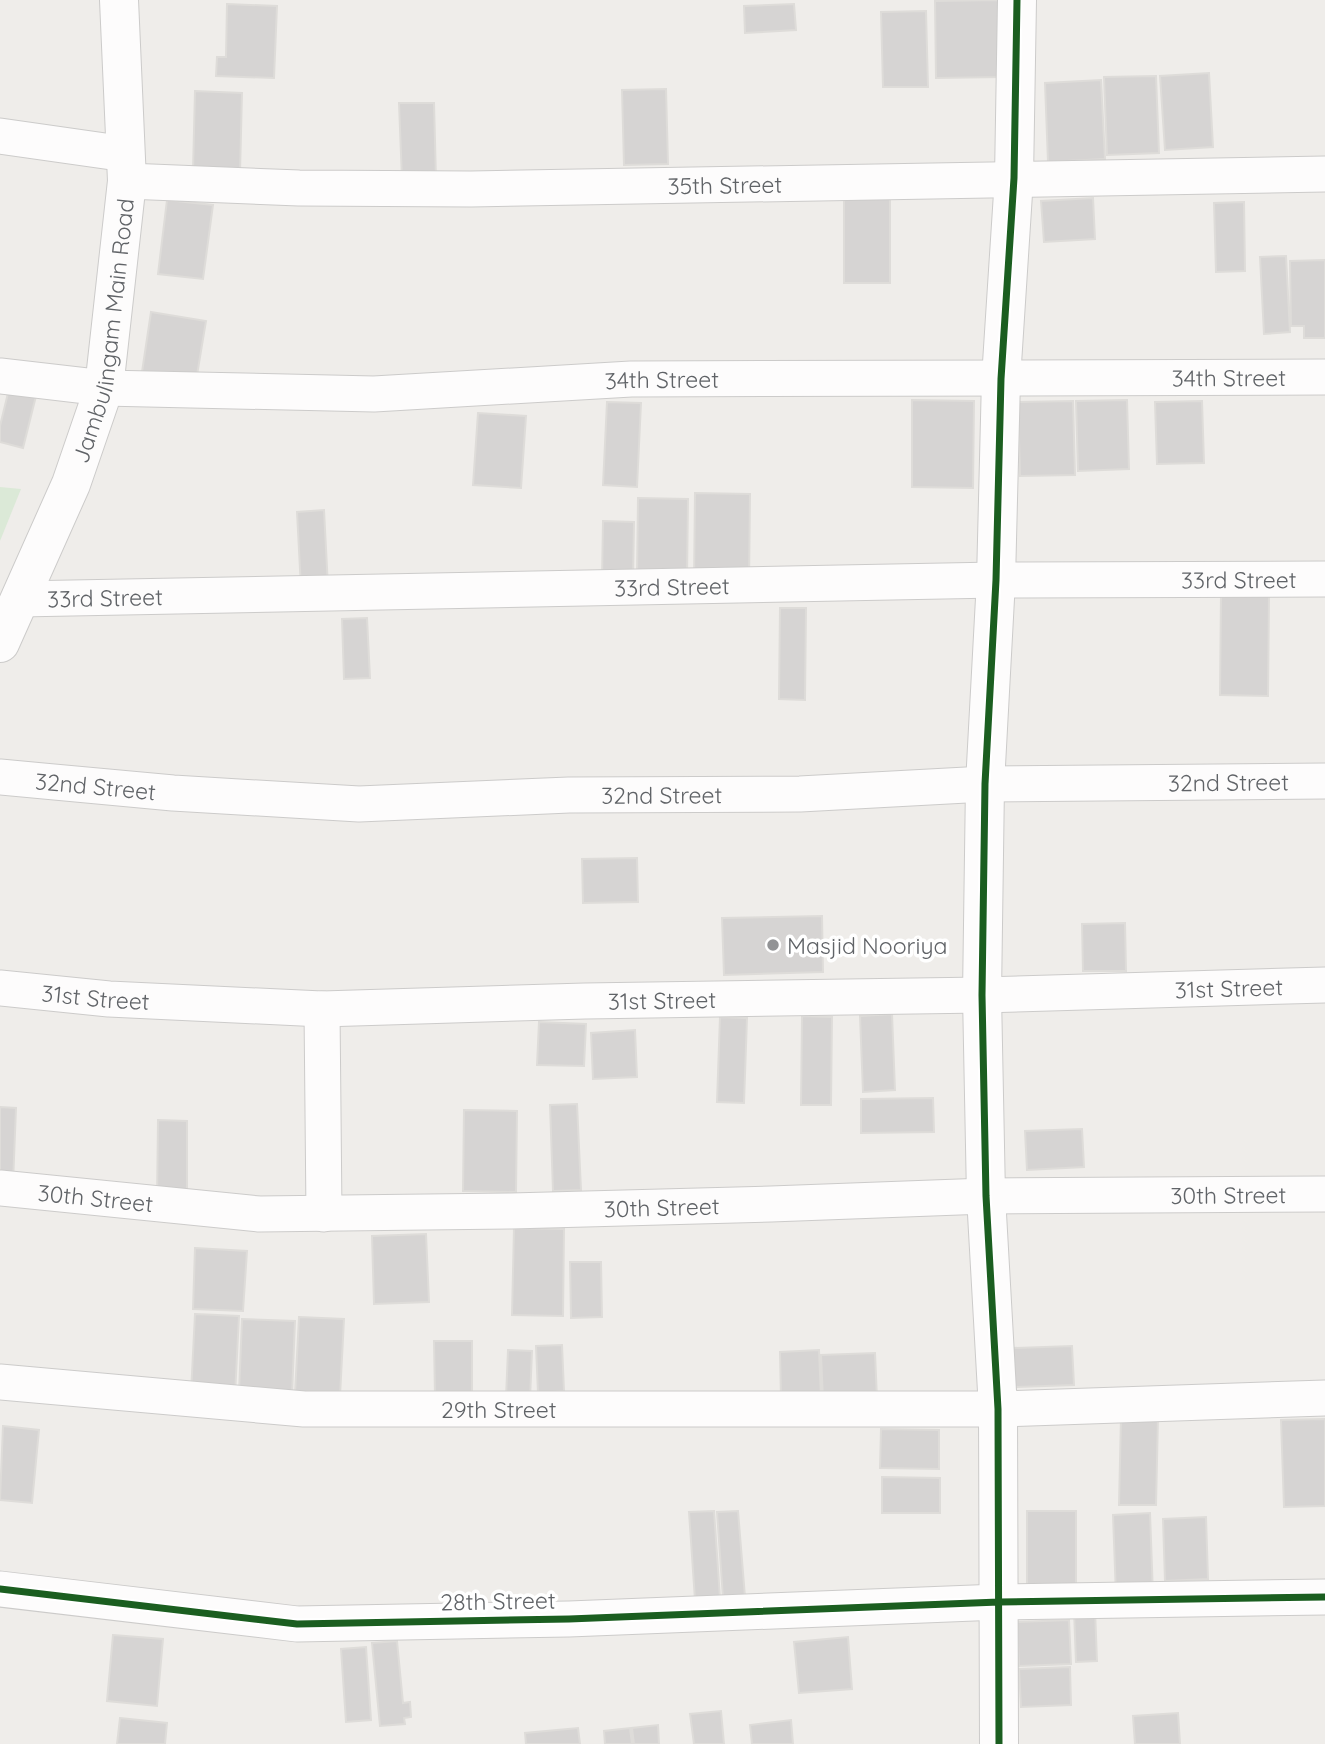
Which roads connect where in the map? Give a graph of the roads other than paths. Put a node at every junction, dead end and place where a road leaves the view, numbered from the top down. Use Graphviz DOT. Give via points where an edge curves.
graph roads {
  1 [pos="119,0"];
  2 [pos="1017,0"];
  3 [pos="0,136"];
  4 [pos="127,168"];
  5 [pos="1325,174"];
  6 [pos="1014,178"];
  7 [pos="0,376"];
  8 [pos="1325,377"];
  9 [pos="1001,379"];
  10 [pos="104,388"];
  11 [pos="1325,579"];
  12 [pos="996,580"];
  13 [pos="19,599"];
  14 [pos="0,643"];
  15 [pos="0,777"];
  16 [pos="1325,781"];
  17 [pos="985,784"];
  18 [pos="1325,985"];
  19 [pos="0,988"];
  20 [pos="982,995"];
  21 [pos="323,1009"];
  22 [pos="0,1188"];
  23 [pos="1325,1194"];
  24 [pos="986,1196"];
  25 [pos="324,1214"];
  26 [pos="0,1382"];
  27 [pos="1325,1398"];
  28 [pos="998,1409"];
  29 [pos="0,1589"];
  30 [pos="1325,1597"];
  31 [pos="999,1602"];
  32 [pos="999,1744"];
  1 -- 4 [label="street, Jambulingam Main Road"];
  2 -- 6 [label="street"];
  3 -- 4 [label="street, 35th Street"];
  4 -- 6 [label="street, 35th Street" via="299,188"];
  4 -- 10 [label="street, Jambulingam Main Road"];
  5 -- 6 [label="street, 35th Street"];
  6 -- 9 [label="street"];
  7 -- 10 [label="street, 34th Street"];
  8 -- 9 [label="street, 34th Street"];
  9 -- 10 [label="street, 34th Street" via="631,379 374,394"];
  9 -- 12 [label="street"];
  10 -- 13 [label="street, Jambulingam Main Road" via="71,484"];
  11 -- 12 [label="street, 33rd Street"];
  12 -- 13 [label="street, 33rd Street"];
  12 -- 17 [label="street"];
  13 -- 14 [label="street, Jambulingam Main Road"];
  15 -- 17 [label="street, 32nd Street" via="359,804 569,795 800,794"];
  16 -- 17 [label="street, 32nd Street"];
  17 -- 20 [label="street"];
  18 -- 20 [label="street, 31st Street"];
  19 -- 21 [label="street, 31st Street" via="108,999"];
  20 -- 21 [label="street, 31st Street"];
  20 -- 24 [label="street"];
  21 -- 25 [label="street"];
  22 -- 25 [label="street, 30th Street" via="259,1214"];
  23 -- 24 [label="street, 30th Street"];
  24 -- 25 [label="street, 30th Street"];
  24 -- 28 [label="street"];
  26 -- 28 [label="street, 29th Street" via="304,1409"];
  27 -- 28 [label="street, 29th Street"];
  28 -- 31 [label="street"];
  29 -- 31 [label="street, 28th Street" via="297,1624 569,1619"];
  30 -- 31 [label="street, 28th Street"];
  31 -- 32 [label="street"];
}
